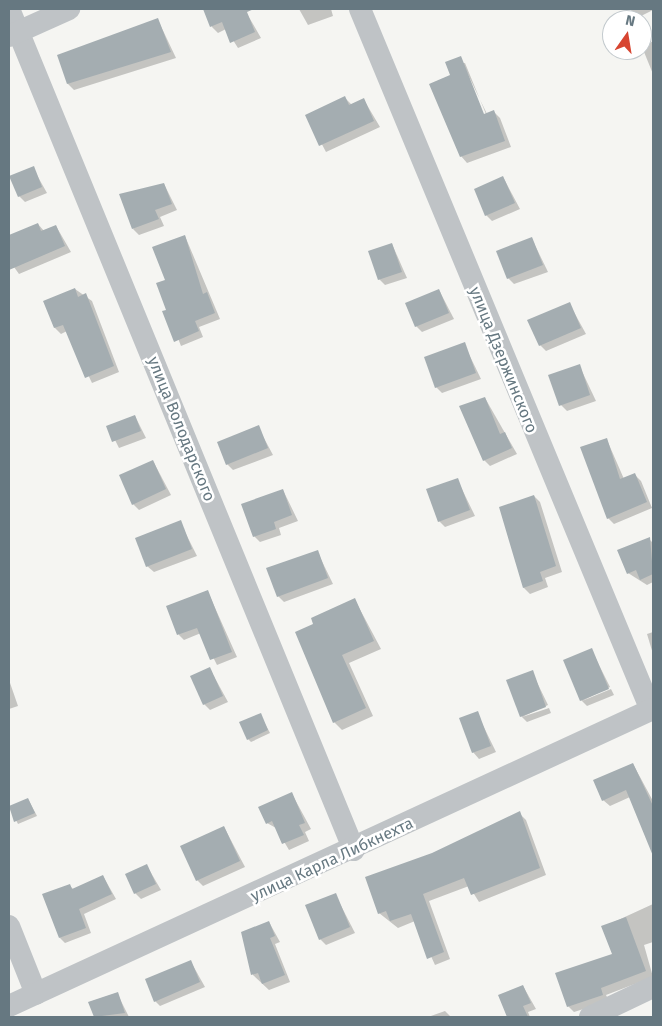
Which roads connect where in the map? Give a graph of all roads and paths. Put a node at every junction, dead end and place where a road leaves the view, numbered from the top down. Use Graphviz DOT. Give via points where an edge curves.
graph roads {
  1 [pos="9,9"];
  2 [pos="68,9"];
  3 [pos="360,9"];
  4 [pos="14,34"];
  5 [pos="652,710"];
  6 [pos="354,850"];
  7 [pos="9,926"];
  8 [pos="653,987"];
  9 [pos="36,994"];
  10 [pos="9,1006"];
  11 [pos="590,1017"];
  1 -- 4 [label="street, улица Володарского"];
  2 -- 4 [label="street"];
  3 -- 5 [label="street, улица Дзержинского"];
  4 -- 6 [label="street, улица Володарского"];
  5 -- 6 [label="street, улица Карла Либкнехта"];
  6 -- 9 [label="street, улица Карла Либкнехта"];
  7 -- 9 [label="street"];
  8 -- 11 [label="street"];
  9 -- 10 [label="street, улица Карла Либкнехта"];
}
